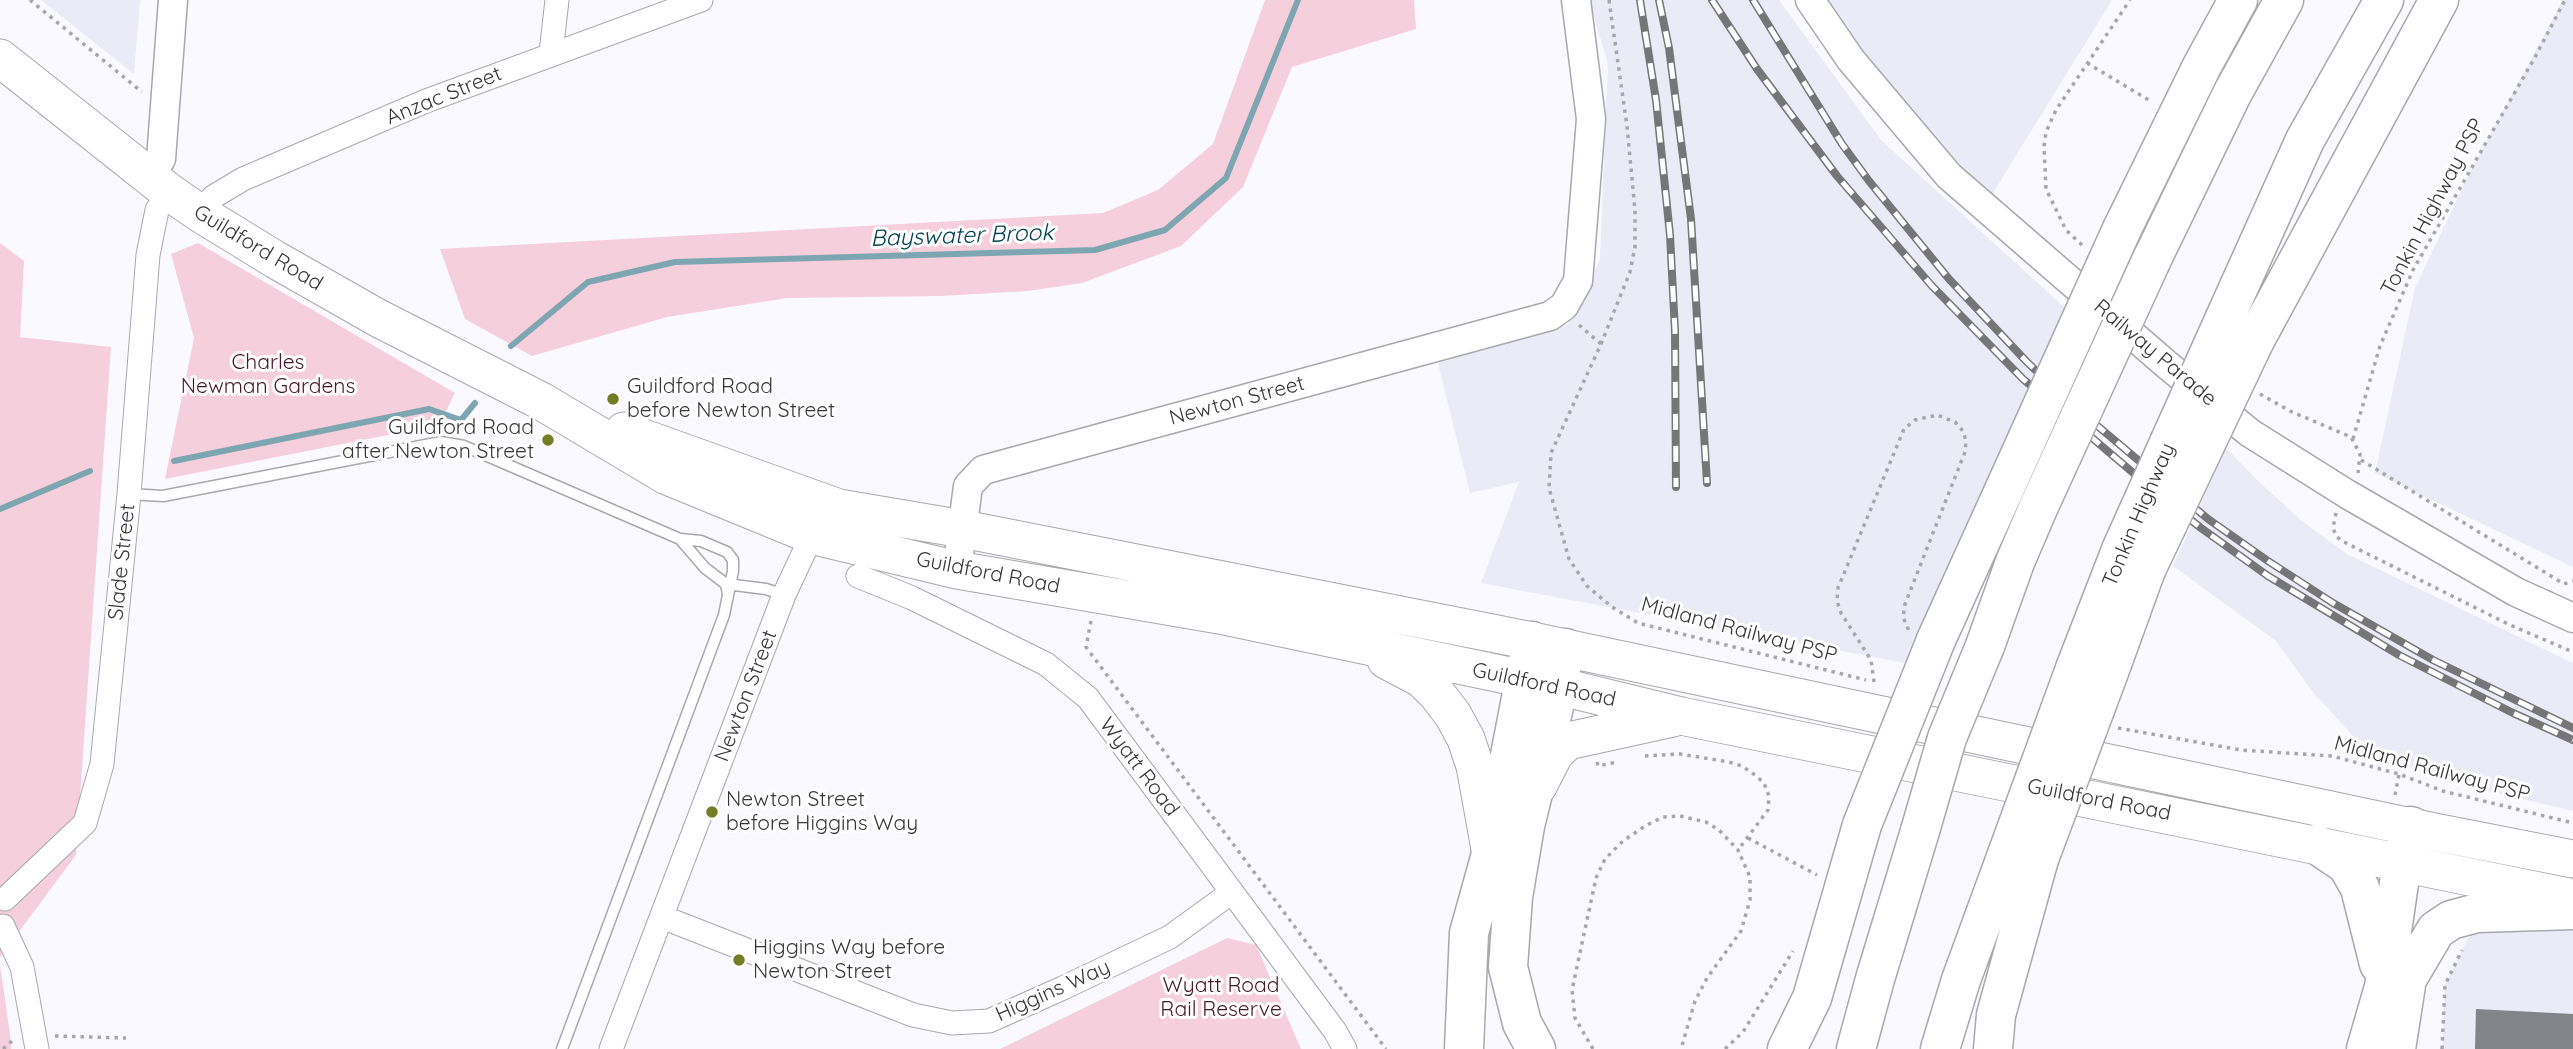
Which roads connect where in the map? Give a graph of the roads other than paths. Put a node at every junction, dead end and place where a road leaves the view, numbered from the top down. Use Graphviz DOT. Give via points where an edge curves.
graph roads {
  1 [pos="173,0"];
  2 [pos="557,0"];
  3 [pos="701,0"];
  4 [pos="1576,0"];
  5 [pos="1810,0"];
  6 [pos="2238,0"];
  7 [pos="2284,0"];
  8 [pos="2384,0"];
  9 [pos="2439,0"];
  10 [pos="551,53"];
  11 [pos="0,58"];
  12 [pos="159,184"];
  13 [pos="201,214"];
  14 [pos="2239,331"];
  15 [pos="129,494"];
  16 [pos="816,518"];
  17 [pos="963,529"];
  18 [pos="680,538"];
  19 [pos="957,570"];
  20 [pos="858,576"];
  21 [pos="729,588"];
  22 [pos="784,595"];
  23 [pos="2573,618"];
  24 [pos="1348,642"];
  25 [pos="1548,645"];
  26 [pos="1542,683"];
  27 [pos="1681,716"];
  28 [pos="1533,796"];
  29 [pos="2316,844"];
  30 [pos="2419,847"];
  31 [pos="1491,854"];
  32 [pos="2023,858"];
  33 [pos="2573,859"];
  34 [pos="1233,892"];
  35 [pos="2,898"];
  36 [pos="2573,898"];
  37 [pos="2573,910"];
  38 [pos="662,918"];
  39 [pos="2,926"];
  40 [pos="1875,979"];
  41 [pos="2396,983"];
  42 [pos="36,1042"];
  43 [pos="562,1049"];
  44 [pos="611,1049"];
  45 [pos="1345,1049"];
  46 [pos="1464,1049"];
  47 [pos="1536,1049"];
  48 [pos="1787,1049"];
  49 [pos="1836,1049"];
  50 [pos="1856,1049"];
  51 [pos="1940,1049"];
  52 [pos="1993,1049"];
  53 [pos="2366,1049"];
  54 [pos="2396,1049"];
  1 -- 12 [label="street, Slade Street"];
  2 -- 10 [label="street"];
  3 -- 10 [label="street, Anzac Street"];
  4 -- 17 [label="street, Newton Street" via="1591,119 1571,293 1550,316 983,470 968,486"];
  5 -- 23 [label="street, Railway Parade" via="1852,60 1949,176 2250,433 2516,593"];
  6 -- 48 [label="highway, bridge" via="2122,229 2005,488 1924,637 1862,825 1812,998"];
  7 -- 40 [label="highway, bridge" via="2232,94 2152,259 2015,562 1947,738"];
  8 -- 14 [label="highway, Tonkin Highway" via="2305,140"];
  9 -- 14 [label="highway"];
  10 -- 13 [label="street, Anzac Street" via="243,179 213,197"];
  11 -- 12 [label="highway, Guildford Road"];
  12 -- 13 [label="highway, Guildford Road"];
  12 -- 15 [label="street, Slade Street" via="148,255"];
  13 -- 16 [label="highway, Guildford Road" via="377,317 541,401 667,476"];
  14 -- 32 [label="highway, Tonkin Highway, bridge" via="2134,560"];
  15 -- 18 [label="lane" via="163,496 441,443 464,446"];
  15 -- 35 [label="street, Slade Street" via="103,754 85,824"];
  16 -- 17 [label="highway, Guildford Road" via="839,508"];
  16 -- 19 [label="highway, Guildford Road"];
  16 -- 22 [label="street, Newton Street"];
  17 -- 19 [label="street, Newton Street"];
  17 -- 25 [label="highway, Guildford Road"];
  18 -- 21 [label="lane"];
  18 -- 21 [label="lane" via="727,552 733,561"];
  19 -- 24 [label="highway, Guildford Road"];
  20 -- 34 [label="street, Wyatt Road" via="1046,664 1088,698"];
  21 -- 22 [label="lane" via="766,589"];
  21 -- 43 [label="lane"];
  22 -- 38 [label="street, Newton Street"];
  24 -- 26 [label="highway, Guildford Road"];
  24 -- 31 [label="highway" via="1422,679 1453,715 1475,766"];
  25 -- 26 [label="highway"];
  25 -- 30 [label="highway, Guildford Road"];
  26 -- 27 [label="highway, Guildford Road"];
  26 -- 28 [label="highway"];
  26 -- 31 [label="highway"];
  27 -- 28 [label="highway" via="1568,741 1555,753"];
  27 -- 29 [label="highway, Guildford Road"];
  28 -- 47 [label="highway" via="1513,897 1508,967 1522,1023"];
  29 -- 30 [label="highway, Guildford Road"];
  29 -- 41 [label="highway" via="2347,865"];
  30 -- 33 [label="highway, Guildford Road"];
  30 -- 36 [label="highway, Guildford Road"];
  30 -- 41 [label="highway"];
  31 -- 46 [label="highway" via="1469,933"];
  32 -- 51 [label="highway, Tonkin Highway" via="1961,980"];
  32 -- 52 [label="highway"];
  34 -- 38 [label="street, Higgins Way" via="1170,937 1063,988 989,1020 952,1023 913,1015"];
  34 -- 45 [label="street, Wyatt Road"];
  35 -- 39 [label="street" via="10,913"];
  37 -- 41 [label="highway" via="2477,913 2451,920 2436,930"];
  38 -- 44 [label="street, Newton Street"];
  39 -- 42 [label="street" via="22,967"];
  40 -- 49 [label="highway"];
  40 -- 50 [label="highway"];
  41 -- 53 [label="highway"];
  41 -- 54 [label="highway"];
}
